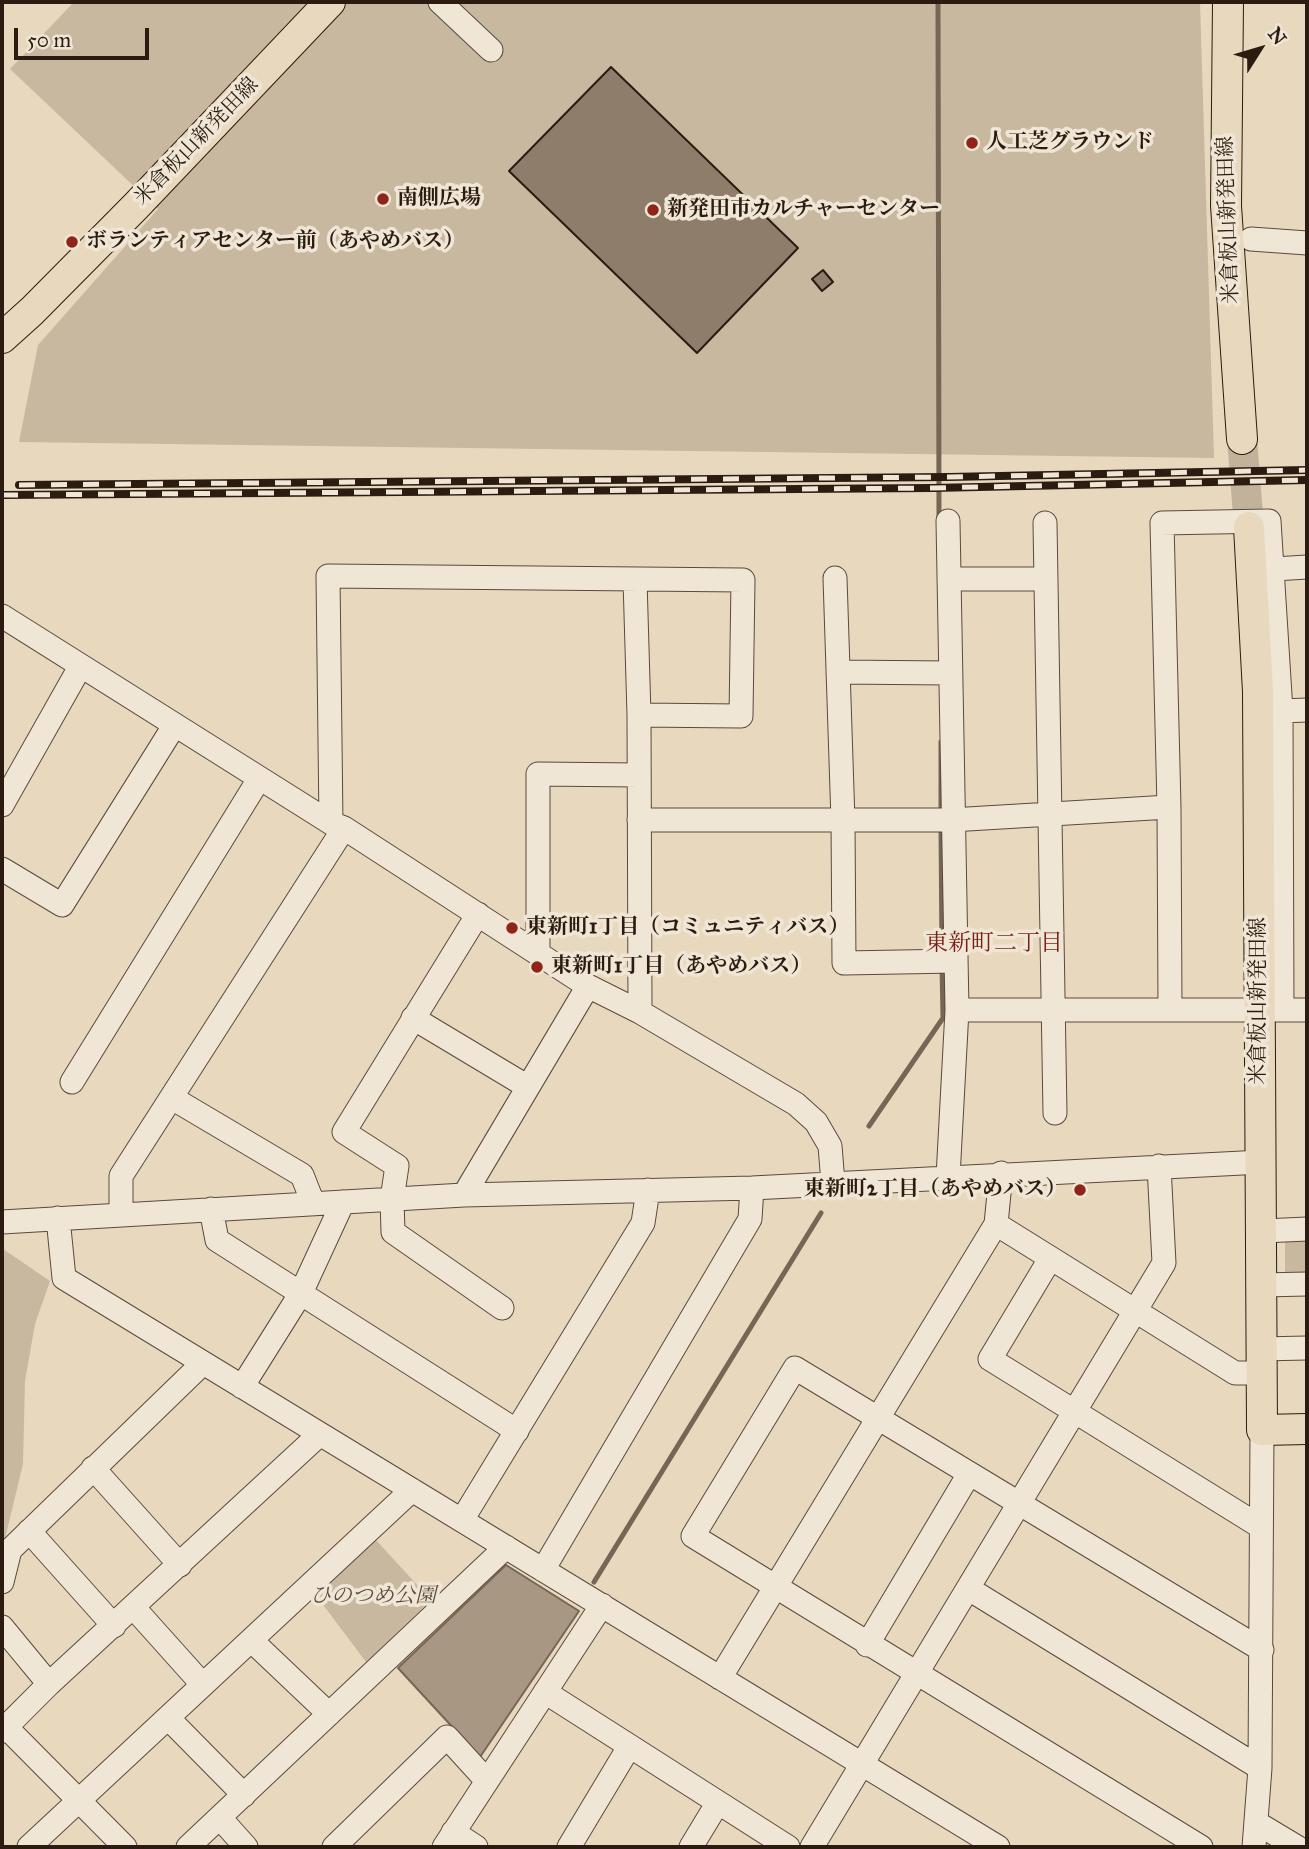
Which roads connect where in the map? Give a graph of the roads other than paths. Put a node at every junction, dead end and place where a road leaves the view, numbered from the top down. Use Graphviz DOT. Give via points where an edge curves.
graph roads {
  1 [pos="330,2"];
  2 [pos="440,2"];
  3 [pos="1228,2"];
  4 [pos="491,50"];
  5 [pos="1251,239"];
  6 [pos="1307,243"];
  7 [pos="2,338"];
  8 [pos="1242,439"];
  9 [pos="948,522"];
  10 [pos="1045,523"];
  11 [pos="1249,527"];
  12 [pos="1307,567"];
  13 [pos="1274,569"];
  14 [pos="835,578"];
  15 [pos="949,579"];
  16 [pos="1045,579"];
  17 [pos="635,580"];
  18 [pos="2,617"];
  19 [pos="80,667"];
  20 [pos="838,672"];
  21 [pos="949,673"];
  22 [pos="1307,710"];
  23 [pos="1281,711"];
  24 [pos="639,715"];
  25 [pos="174,726"];
  26 [pos="639,775"];
  27 [pos="259,779"];
  28 [pos="2,805"];
  29 [pos="1169,807"];
  30 [pos="1052,813"];
  31 [pos="639,820"];
  32 [pos="951,820"];
  33 [pos="843,821"];
  34 [pos="337,825"];
  35 [pos="2,869"];
  36 [pos="478,914"];
  37 [pos="538,954"];
  38 [pos="956,961"];
  39 [pos="588,986"];
  40 [pos="1053,1009"];
  41 [pos="1170,1009"];
  42 [pos="957,1010"];
  43 [pos="1270,1010"];
  44 [pos="1307,1010"];
  45 [pos="640,1012"];
  46 [pos="413,1018"];
  47 [pos="72,1083"];
  48 [pos="528,1087"];
  49 [pos="172,1098"];
  50 [pos="1055,1113"];
  51 [pos="1262,1162"];
  52 [pos="1159,1166"];
  53 [pos="1001,1173"];
  54 [pos="948,1177"];
  55 [pos="833,1182"];
  56 [pos="752,1188"];
  57 [pos="648,1190"];
  58 [pos="464,1195"];
  59 [pos="392,1199"];
  60 [pos="342,1202"];
  61 [pos="313,1203"];
  62 [pos="211,1209"];
  63 [pos="121,1215"];
  64 [pos="58,1219"];
  65 [pos="2,1222"];
  66 [pos="996,1224"];
  67 [pos="1307,1229"];
  68 [pos="1263,1231"];
  69 [pos="1050,1259"];
  70 [pos="1307,1284"];
  71 [pos="1262,1285"];
  72 [pos="301,1293"];
  73 [pos="502,1308"];
  74 [pos="1137,1312"];
  75 [pos="1307,1348"];
  76 [pos="1260,1361"];
  77 [pos="203,1363"];
  78 [pos="242,1387"];
  79 [pos="1076,1412"];
  80 [pos="878,1419"];
  81 [pos="1307,1429"];
  82 [pos="517,1430"];
  83 [pos="1262,1430"];
  84 [pos="320,1434"];
  85 [pos="93,1468"];
  86 [pos="969,1474"];
  87 [pos="412,1490"];
  88 [pos="1020,1505"];
  89 [pos="462,1520"];
  90 [pos="1261,1527"];
  91 [pos="29,1531"];
  92 [pos="506,1547"];
  93 [pos="180,1565"];
  94 [pos="543,1570"];
  95 [pos="2,1582"];
  96 [pos="775,1587"];
  97 [pos="969,1589"];
  98 [pos="602,1605"];
  99 [pos="134,1608"];
  100 [pos="114,1626"];
  101 [pos="2,1627"];
  102 [pos="251,1640"];
  103 [pos="867,1645"];
  104 [pos="1262,1650"];
  105 [pos="917,1676"];
  106 [pos="720,1678"];
  107 [pos="49,1684"];
  108 [pos="203,1685"];
  109 [pos="545,1692"];
  110 [pos="329,1714"];
  111 [pos="168,1718"];
  112 [pos="4,1729"];
  113 [pos="629,1747"];
  114 [pos="863,1764"];
  115 [pos="1260,1768"];
  116 [pos="487,1781"];
  117 [pos="244,1795"];
  118 [pos="78,1801"];
  119 [pos="717,1804"];
  120 [pos="219,1818"];
  121 [pos="1257,1823"];
  122 [pos="449,1840"];
  123 [pos="971,1840"];
  124 [pos="29,1847"];
  125 [pos="125,1847"];
  126 [pos="187,1847"];
  127 [pos="246,1847"];
  128 [pos="334,1847"];
  129 [pos="476,1847"];
  130 [pos="569,1847"];
  131 [pos="691,1847"];
  132 [pos="788,1847"];
  133 [pos="812,1847"];
  134 [pos="998,1847"];
  135 [pos="1202,1847"];
  136 [pos="1254,1847"];
  137 [pos="1297,1847"];
  1 -- 7 [label="main road, 米倉板山新発田線"];
  2 -- 4 [label="street"];
  3 -- 8 [label="main road, 米倉板山新発田線" via="1226,206"];
  5 -- 6 [label="street"];
  9 -- 15 [label="street"];
  10 -- 16 [label="street"];
  11 -- 43 [label="main road, 米倉板山新発田線"];
  12 -- 13 [label="street"];
  13 -- 23 [label="street"];
  13 -- 29 [label="street" via="1269,521 1162,523"];
  14 -- 20 [label="street"];
  15 -- 16 [label="street"];
  15 -- 21 [label="street"];
  16 -- 30 [label="street"];
  17 -- 24 [label="street"];
  17 -- 24 [label="street" via="743,580 741,716"];
  17 -- 34 [label="street" via="328,576"];
  18 -- 19 [label="street"];
  19 -- 25 [label="street"];
  19 -- 28 [label="street"];
  20 -- 21 [label="street"];
  20 -- 33 [label="street"];
  21 -- 32 [label="street"];
  22 -- 23 [label="street"];
  23 -- 43 [label="street"];
  24 -- 26 [label="street"];
  25 -- 27 [label="street"];
  25 -- 35 [label="street" via="62,905"];
  26 -- 31 [label="street"];
  26 -- 37 [label="street" via="538,774"];
  27 -- 34 [label="street"];
  27 -- 47 [label="street"];
  29 -- 30 [label="street"];
  29 -- 41 [label="street"];
  30 -- 32 [label="street"];
  30 -- 40 [label="street"];
  31 -- 33 [label="street"];
  31 -- 45 [label="street"];
  32 -- 33 [label="street"];
  32 -- 38 [label="street"];
  33 -- 38 [label="street" via="844,963"];
  34 -- 36 [label="street"];
  34 -- 49 [label="street"];
  36 -- 37 [label="street"];
  36 -- 46 [label="street"];
  37 -- 39 [label="street"];
  38 -- 42 [label="street"];
  39 -- 45 [label="street"];
  39 -- 48 [label="street"];
  40 -- 41 [label="street"];
  40 -- 42 [label="street"];
  40 -- 50 [label="street"];
  41 -- 43 [label="street"];
  42 -- 54 [label="street"];
  43 -- 44 [label="street"];
  43 -- 51 [label="main road, 米倉板山新発田線"];
  45 -- 55 [label="street" via="796,1104 817,1122 831,1146"];
  46 -- 48 [label="street"];
  46 -- 59 [label="street" via="344,1132 397,1166"];
  48 -- 58 [label="street"];
  49 -- 61 [label="street" via="302,1175"];
  49 -- 63 [label="street" via="121,1176"];
  51 -- 52 [label="street"];
  51 -- 68 [label="main road, 米倉板山新発田線"];
  52 -- 53 [label="street"];
  52 -- 74 [label="street" via="1164,1264"];
  53 -- 54 [label="street"];
  53 -- 66 [label="street"];
  54 -- 55 [label="street"];
  55 -- 56 [label="street"];
  56 -- 57 [label="street"];
  56 -- 94 [label="street" via="750,1219"];
  57 -- 58 [label="street"];
  57 -- 82 [label="street" via="643,1223"];
  58 -- 59 [label="street"];
  59 -- 60 [label="street"];
  59 -- 73 [label="street" via="393,1232"];
  60 -- 61 [label="street"];
  60 -- 72 [label="street"];
  61 -- 62 [label="street"];
  62 -- 63 [label="street"];
  62 -- 72 [label="street" via="217,1240"];
  63 -- 64 [label="street"];
  64 -- 65 [label="street"];
  64 -- 77 [label="street" via="64,1279"];
  66 -- 69 [label="street"];
  66 -- 80 [label="street"];
  67 -- 68 [label="street"];
  68 -- 71 [label="main road, 米倉板山新発田線"];
  69 -- 74 [label="street"];
  69 -- 79 [label="street" via="990,1359"];
  70 -- 71 [label="street"];
  71 -- 76 [label="main road, 米倉板山新発田線"];
  72 -- 78 [label="street"];
  72 -- 82 [label="street"];
  74 -- 76 [label="street" via="1235,1373"];
  74 -- 79 [label="street"];
  75 -- 76 [label="street"];
  76 -- 83 [label="main road, 米倉板山新発田線"];
  77 -- 78 [label="street"];
  77 -- 85 [label="street"];
  78 -- 84 [label="street"];
  79 -- 88 [label="street"];
  79 -- 90 [label="street"];
  80 -- 86 [label="street"];
  80 -- 96 [label="street"];
  80 -- 96 [label="street" via="795,1368 693,1536"];
  81 -- 83 [label="main road"];
  82 -- 89 [label="street"];
  83 -- 90 [label="street"];
  84 -- 87 [label="street"];
  84 -- 93 [label="street"];
  85 -- 91 [label="street"];
  85 -- 93 [label="street"];
  86 -- 88 [label="street"];
  86 -- 103 [label="street"];
  87 -- 89 [label="street"];
  87 -- 102 [label="street"];
  88 -- 97 [label="street"];
  88 -- 104 [label="street"];
  89 -- 92 [label="street"];
  90 -- 104 [label="street"];
  91 -- 95 [label="street" via="10,1550"];
  91 -- 100 [label="street"];
  92 -- 94 [label="street"];
  92 -- 110 [label="street"];
  93 -- 99 [label="street"];
  94 -- 98 [label="street"];
  96 -- 103 [label="street"];
  96 -- 106 [label="street"];
  97 -- 105 [label="street"];
  97 -- 115 [label="street"];
  98 -- 106 [label="street"];
  98 -- 109 [label="street"];
  99 -- 100 [label="street"];
  99 -- 108 [label="street"];
  100 -- 107 [label="street"];
  101 -- 107 [label="street"];
  102 -- 108 [label="street"];
  102 -- 110 [label="street"];
  103 -- 105 [label="street"];
  104 -- 115 [label="street"];
  105 -- 114 [label="street"];
  105 -- 135 [label="street"];
  106 -- 114 [label="street"];
  107 -- 112 [label="street"];
  108 -- 111 [label="street"];
  109 -- 113 [label="street"];
  109 -- 116 [label="street"];
  110 -- 117 [label="street"];
  111 -- 117 [label="street"];
  111 -- 118 [label="street"];
  112 -- 118 [label="street"];
  113 -- 119 [label="street"];
  113 -- 130 [label="street"];
  114 -- 123 [label="street"];
  114 -- 133 [label="street"];
  115 -- 121 [label="street"];
  116 -- 122 [label="street"];
  116 -- 128 [label="street" via="447,1737"];
  117 -- 120 [label="street"];
  118 -- 124 [label="street"];
  118 -- 125 [label="street"];
  119 -- 131 [label="street"];
  119 -- 132 [label="street"];
  120 -- 126 [label="street"];
  120 -- 127 [label="street"];
  121 -- 136 [label="street"];
  121 -- 137 [label="street"];
  122 -- 129 [label="street"];
  123 -- 134 [label="street"];
}
